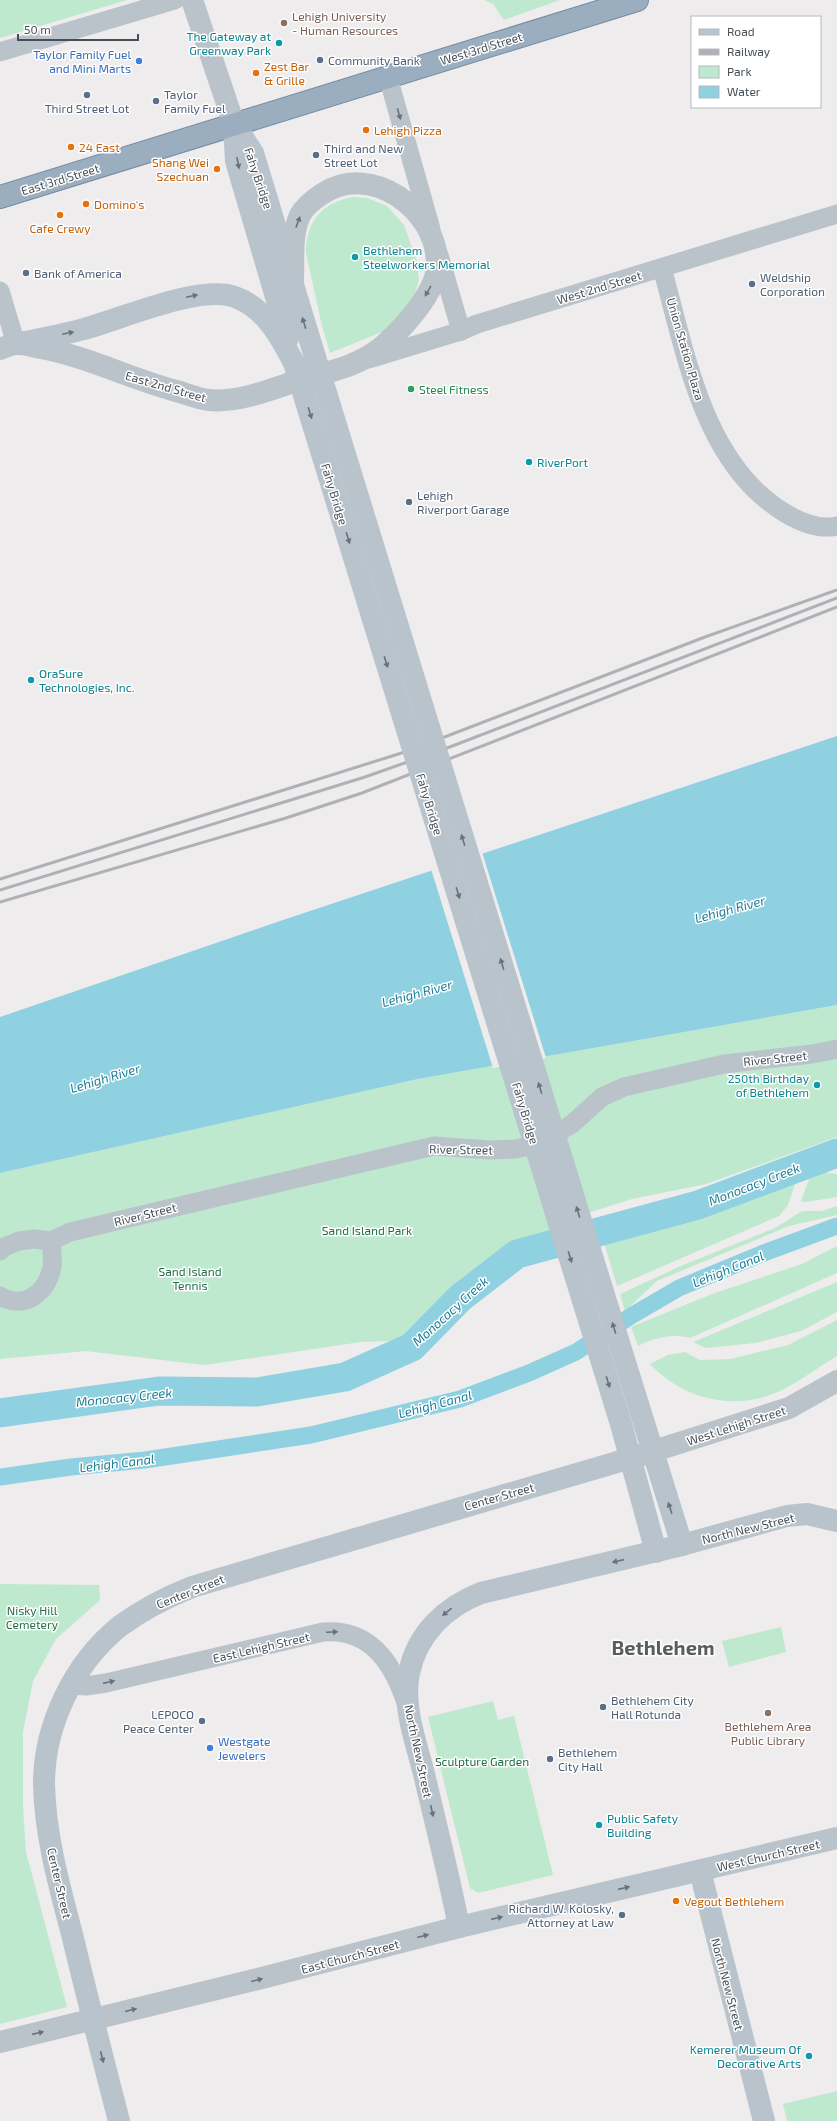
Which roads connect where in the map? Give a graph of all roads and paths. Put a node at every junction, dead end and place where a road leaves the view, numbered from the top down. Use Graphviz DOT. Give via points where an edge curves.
graph roads {
  1 [pos="175,0"];
  2 [pos="192,0"];
  3 [pos="637,0"];
  4 [pos="0,52"];
  5 [pos="388,77"];
  6 [pos="234,124"];
  7 [pos="0,197"];
  8 [pos="837,214"];
  9 [pos="434,240"];
  10 [pos="662,268"];
  11 [pos="293,288"];
  12 [pos="0,292"];
  13 [pos="461,331"];
  14 [pos="8,346"];
  15 [pos="304,360"];
  16 [pos="363,361"];
  17 [pos="837,526"];
  18 [pos="837,1049"];
  19 [pos="51,1241"];
  20 [pos="0,1251"];
  21 [pos="0,1296"];
  22 [pos="837,1381"];
  23 [pos="639,1445"];
  24 [pos="837,1521"];
  25 [pos="682,1545"];
  26 [pos="656,1552"];
  27 [pos="71,1685"];
  28 [pos="410,1713"];
  29 [pos="837,1838"];
  30 [pos="700,1871"];
  31 [pos="459,1927"];
  32 [pos="93,2020"];
  33 [pos="0,2042"];
  34 [pos="119,2121"];
  35 [pos="764,2121"];
  1 -- 4 [label="street"];
  2 -- 6 [label="street"];
  3 -- 5 [label="highway, West 3rd Street"];
  5 -- 6 [label="highway, West 3rd Street"];
  5 -- 9 [label="street, one-way"];
  6 -- 7 [label="highway, East 3rd Street"];
  6 -- 11 [label="main road, Fahy Bridge" via="253,153"];
  6 -- 15 [label="main road, Fahy Bridge, one-way" via="236,161"];
  8 -- 10 [label="street, West 2nd Street"];
  11 -- 9 [label="street, one-way" via="294,231 301,214 307,204 336,186 359,182 386,188 416,213"];
  9 -- 13 [label="street"];
  9 -- 16 [label="street, one-way" via="438,266 432,284 421,303 389,340"];
  10 -- 13 [label="street, West 2nd Street"];
  10 -- 17 [label="street, Union Station Plaza" via="699,399 726,453 748,484 777,508 810,525"];
  15 -- 11 [label="main road, Fahy Bridge, one-way"];
  12 -- 14 [label="street"];
  13 -- 16 [label="street, West 2nd Street"];
  14 -- 15 [label="main road, one-way" via="84,329 208,293 241,299 267,318"];
  14 -- 16 [label="street, East 2nd Street" via="62,352 166,389 210,400 252,395"];
  15 -- 23 [label="main road, Fahy Bridge, bridge"];
  18 -- 19 [label="street, River Street" via="724,1064 624,1087 602,1097 572,1124 541,1144 516,1149 489,1150 434,1146 70,1232"];
  19 -- 20 [label="street" via="19,1241"];
  19 -- 21 [label="street" via="52,1265 48,1282 43,1289 28,1300 18,1302"];
  22 -- 23 [label="street, West Lehigh Street" via="788,1408"];
  25 -- 23 [label="main road, one-way"];
  23 -- 26 [label="main road"];
  23 -- 27 [label="main road, Center Street" via="192,1587 158,1602 120,1627 90,1657"];
  24 -- 25 [label="main road, North New Street" via="807,1514 787,1516"];
  25 -- 26 [label="main road, North New Street"];
  26 -- 28 [label="main road, North New Street, one-way" via="481,1593 464,1600 432,1626 421,1641 409,1673"];
  27 -- 28 [label="street, East Lehigh Street, one-way" via="106,1683 324,1632 344,1632 361,1638 378,1652 397,1681"];
  27 -- 32 [label="main road, Center Street" via="52,1729 46,1768 45,1806 56,1873"];
  28 -- 31 [label="main road, North New Street, one-way"];
  29 -- 30 [label="main road, West Church Street"];
  31 -- 30 [label="main road, East Church Street, one-way"];
  30 -- 35 [label="main road, North New Street"];
  32 -- 31 [label="street, East Church Street, one-way"];
  33 -- 32 [label="street, East Church Street, one-way"];
  32 -- 34 [label="main road, Center Street, one-way"];
}
